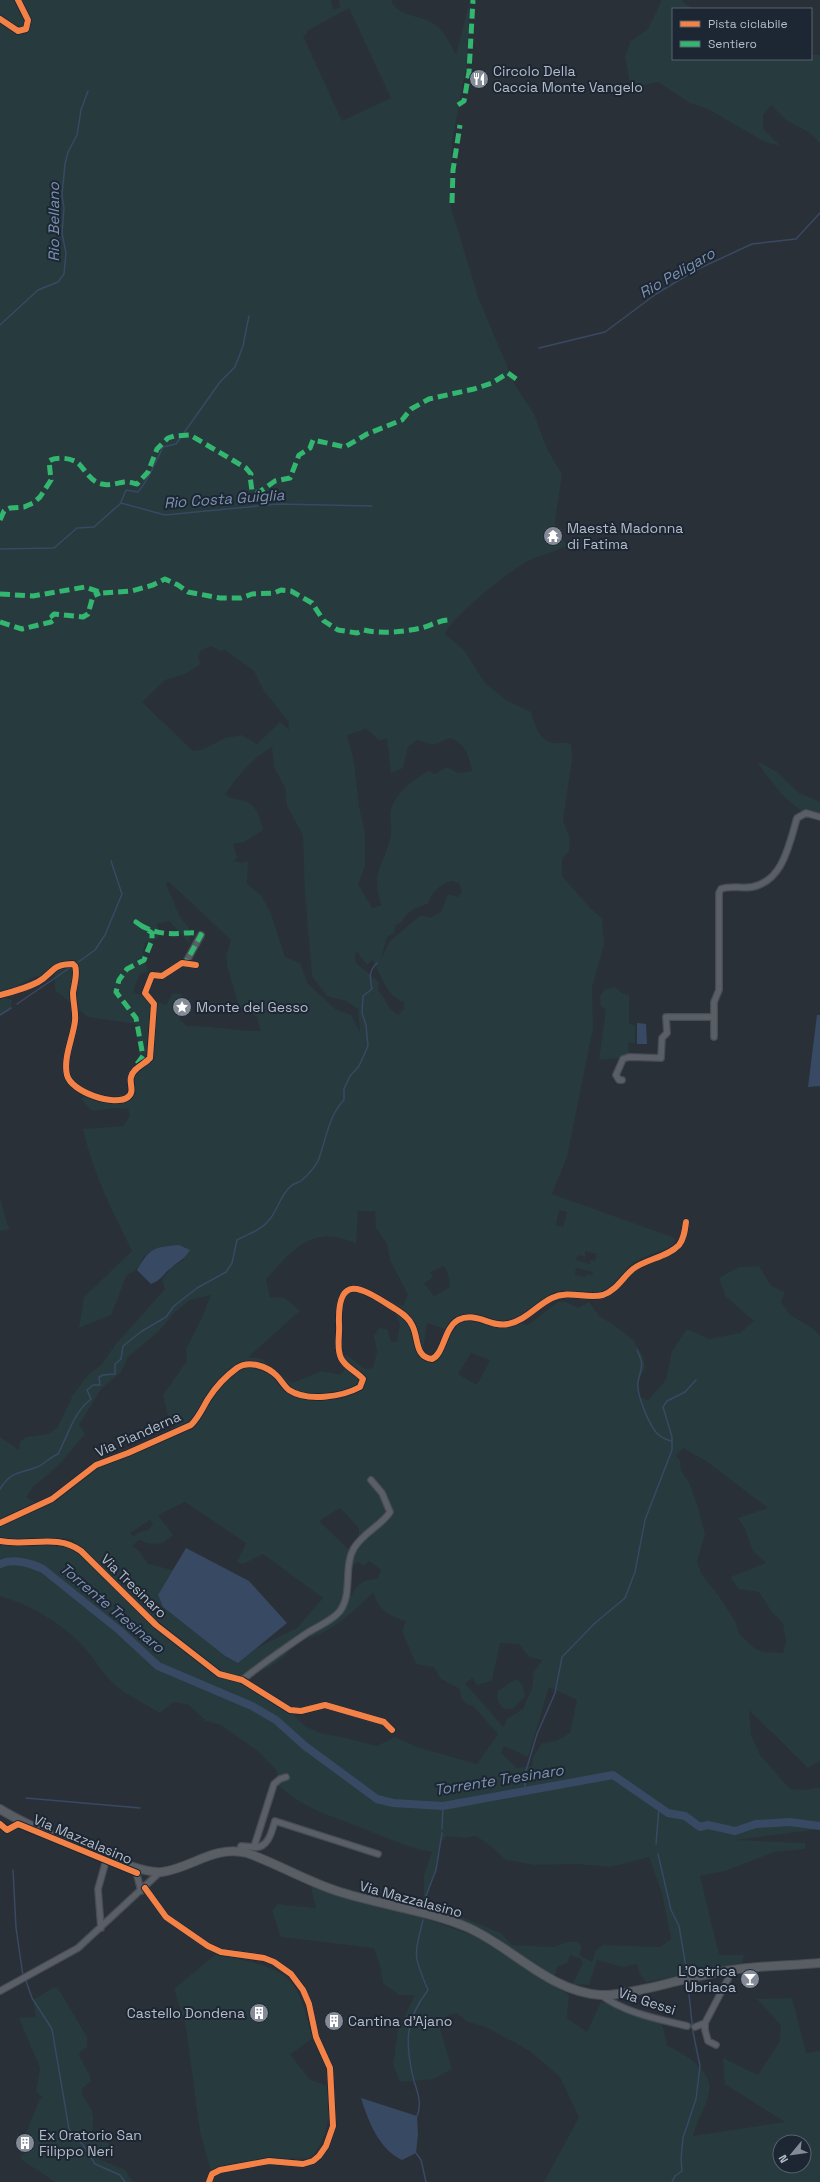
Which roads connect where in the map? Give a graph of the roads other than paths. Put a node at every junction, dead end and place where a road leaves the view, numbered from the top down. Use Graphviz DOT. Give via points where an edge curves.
graph roads {
  1 [pos="18,0"];
  2 [pos="0,19"];
  3 [pos="820,818"];
  4 [pos="201,935"];
  5 [pos="186,962"];
  6 [pos="196,965"];
  7 [pos="0,995"];
  8 [pos="714,1017"];
  9 [pos="714,1037"];
  10 [pos="622,1080"];
  11 [pos="686,1222"];
  12 [pos="372,1480"];
  13 [pos="0,1523"];
  14 [pos="0,1541"];
  15 [pos="242,1680"];
  16 [pos="392,1730"];
  17 [pos="286,1777"];
  18 [pos="0,1809"];
  19 [pos="254,1847"];
  20 [pos="239,1852"];
  21 [pos="378,1854"];
  22 [pos="107,1857"];
  23 [pos="135,1867"];
  24 [pos="160,1872"];
  25 [pos="143,1890"];
  26 [pos="101,1928"];
  27 [pos="820,1963"];
  28 [pos="728,1970"];
  29 [pos="0,1991"];
  30 [pos="600,1995"];
  31 [pos="705,2023"];
  32 [pos="687,2026"];
  33 [pos="694,2027"];
  34 [pos="716,2045"];
  35 [pos="209,2182"];
  1 -- 2 [label="street" via="28,20 26,29 18,31"];
  3 -- 8 [label="street" via="806,813 797,818 784,862 767,882 746,888 721,889 719,990 714,1002"];
  4 -- 5 [label="street"];
  5 -- 6 [label="street"];
  5 -- 7 [label="street" via="162,976 152,975 145,994 154,1004 150,1058 133,1072 130,1078 131,1093 128,1097 112,1101 86,1093 72,1084 67,1076 75,1020 73,964 63,964 39,981"];
  8 -- 9 [label="street"];
  8 -- 10 [label="street" via="666,1018 667,1033 662,1038 661,1058 623,1059 616,1075"];
  11 -- 13 [label="street, Via Pianderna" via="684,1234 678,1245 634,1269 610,1292 599,1296 573,1293 559,1295 519,1320 506,1325 473,1317 462,1319 452,1325 437,1356 432,1359 423,1357 419,1351 414,1329 404,1315 363,1291 355,1288 347,1290 339,1302 339,1354 363,1379 360,1387 334,1397 303,1394 288,1389 265,1367 238,1367 211,1394 199,1417 190,1424 96,1465 52,1499"];
  12 -- 15 [label="street" via="382,1493 390,1512 367,1532 353,1550 346,1597 340,1610 330,1620"];
  14 -- 15 [label="street, Via Tresinaro" via="59,1541 70,1544 81,1551 156,1624 198,1658 219,1674"];
  15 -- 16 [label="street, Via Tresinaro" via="290,1710 301,1711 326,1705 384,1722"];
  17 -- 19 [label="street" via="274,1784"];
  18 -- 22 [label="main road, Via Mazzalasino" via="20,1821"];
  19 -- 20 [label="street" via="242,1846"];
  19 -- 21 [label="street" via="264,1845 275,1821"];
  20 -- 24 [label="main road, Via Mazzalasino" via="216,1853"];
  20 -- 30 [label="main road, Via Mazzalasino" via="335,1891 460,1925 484,1936 554,1980 574,1989"];
  22 -- 23 [label="main road, Via Mazzalasino"];
  22 -- 26 [label="street" via="98,1889"];
  23 -- 24 [label="main road, Via Mazzalasino"];
  23 -- 25 [label="street"];
  24 -- 25 [label="street"];
  25 -- 26 [label="street"];
  25 -- 35 [label="street" via="166,1917 208,1946 221,1952 264,1958 291,1974 303,1990 316,2038 330,2068 333,2126 326,2146 319,2156 303,2164 269,2161 220,2170 212,2174"];
  26 -- 29 [label="street" via="70,1953"];
  27 -- 28 [label="main road, Via Mazzalasino" via="754,1966"];
  28 -- 30 [label="main road, Via Mazzalasino" via="624,1993"];
  28 -- 31 [label="street" via="728,1979"];
  30 -- 32 [label="street, Via Gessi" via="625,2009"];
  31 -- 33 [label="street"];
  31 -- 34 [label="street" via="708,2041"];
}
